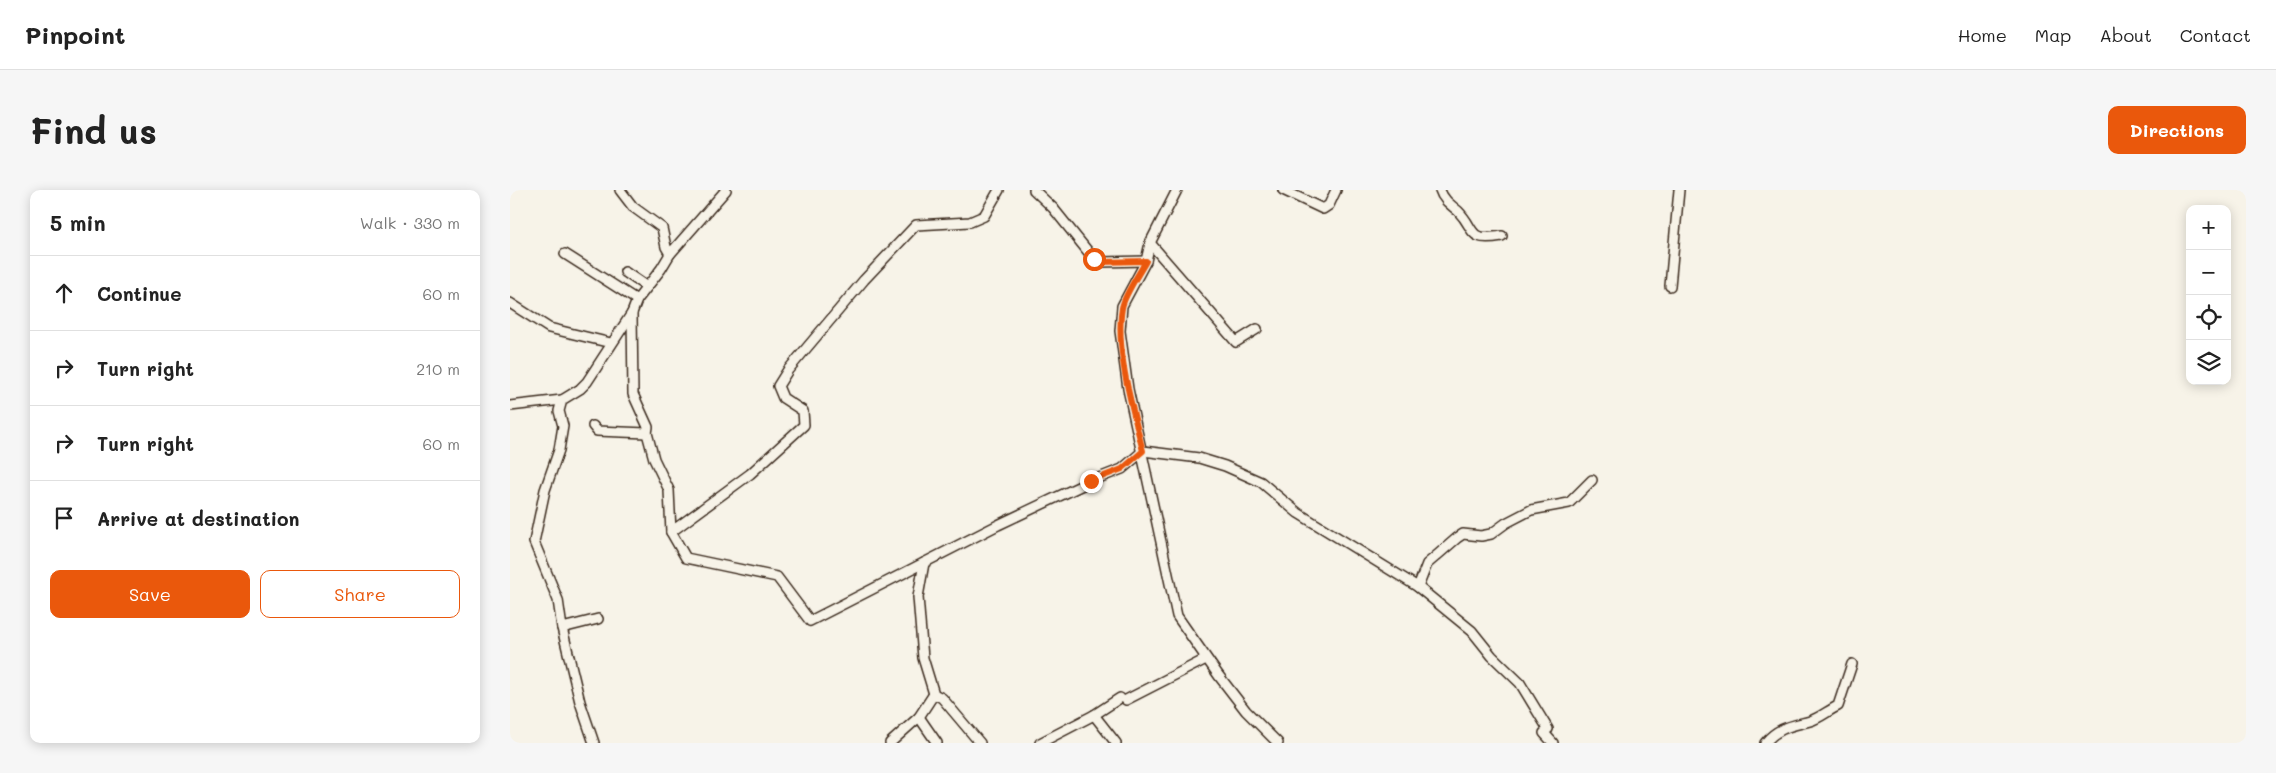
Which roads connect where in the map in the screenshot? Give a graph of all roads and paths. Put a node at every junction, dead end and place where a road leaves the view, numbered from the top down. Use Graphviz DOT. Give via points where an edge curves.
graph roads {
  1 [pos="620,190"];
  2 [pos="726,190"];
  3 [pos="999,190"];
  4 [pos="1034,190"];
  5 [pos="1177,190"];
  6 [pos="1283,190"];
  7 [pos="1336,190"];
  8 [pos="1680,190"];
  9 [pos="1441,191"];
  10 [pos="1502,236"];
  11 [pos="1150,243"];
  12 [pos="565,254"];
  13 [pos="670,254"];
  14 [pos="1146,261"];
  15 [pos="625,272"];
  16 [pos="1670,286"];
  17 [pos="648,287"];
  18 [pos="638,300"];
  19 [pos="510,303"];
  20 [pos="632,313"];
  21 [pos="1257,329"];
  22 [pos="611,343"];
  23 [pos="562,400"];
  24 [pos="510,406"];
  25 [pos="593,426"];
  26 [pos="647,433"];
  27 [pos="1143,451"];
  28 [pos="1592,480"];
  29 [pos="671,532"];
  30 [pos="924,563"];
  31 [pos="1418,587"];
  32 [pos="598,619"];
  33 [pos="562,628"];
  34 [pos="1206,659"];
  35 [pos="1852,664"];
  36 [pos="934,694"];
  37 [pos="1094,715"];
  38 [pos="919,717"];
  39 [pos="594,743"];
  40 [pos="890,743"];
  41 [pos="937,743"];
  42 [pos="980,743"];
  43 [pos="1040,743"];
  44 [pos="1116,743"];
  45 [pos="1278,743"];
  46 [pos="1553,743"];
  47 [pos="1765,743"];
  1 -- 13 [label="street" via="633,207 662,228"];
  2 -- 13 [label="street"];
  3 -- 29 [label="street" via="984,216 970,222 916,224 864,280 778,386 783,398 803,411 804,425 750,474"];
  4 -- 14 [label="street" via="1053,208 1094,259 1101,262"];
  5 -- 11 [label="street"];
  6 -- 7 [label="street" via="1323,209 1329,205"];
  8 -- 16 [label="street"];
  9 -- 10 [label="street" via="1477,236 1486,239"];
  11 -- 14 [label="street"];
  11 -- 21 [label="street" via="1236,342"];
  12 -- 18 [label="street"];
  13 -- 17 [label="street"];
  14 -- 27 [label="street" via="1122,306 1120,331 1128,389"];
  15 -- 17 [label="street"];
  17 -- 18 [label="street"];
  18 -- 20 [label="street"];
  19 -- 22 [label="street" via="549,328"];
  20 -- 22 [label="street"];
  20 -- 26 [label="street" via="633,394 648,427"];
  22 -- 23 [label="street" via="588,382"];
  23 -- 24 [label="street"];
  23 -- 33 [label="street" via="559,411 564,426 534,542 558,600"];
  25 -- 26 [label="street" via="597,431"];
  26 -- 29 [label="street" via="654,459 669,490"];
  27 -- 30 [label="street" via="1122,469 998,525"];
  27 -- 31 [label="street" via="1199,458 1261,482 1298,513"];
  27 -- 34 [label="street" via="1177,616"];
  28 -- 31 [label="street" via="1569,503 1531,510 1506,522 1491,534 1463,534 1427,564"];
  29 -- 30 [label="street" via="686,558 777,577 810,621"];
  30 -- 36 [label="street" via="918,597 922,649"];
  31 -- 46 [label="street" via="1472,631 1520,683"];
  32 -- 33 [label="street"];
  33 -- 39 [label="street"];
  34 -- 37 [label="street"];
  34 -- 45 [label="street" via="1246,711"];
  35 -- 47 [label="street" via="1838,706 1812,720 1783,728"];
  36 -- 38 [label="street"];
  36 -- 42 [label="street" via="942,698"];
  37 -- 43 [label="street"];
  37 -- 44 [label="street"];
  38 -- 40 [label="street"];
  38 -- 41 [label="street"];
}
